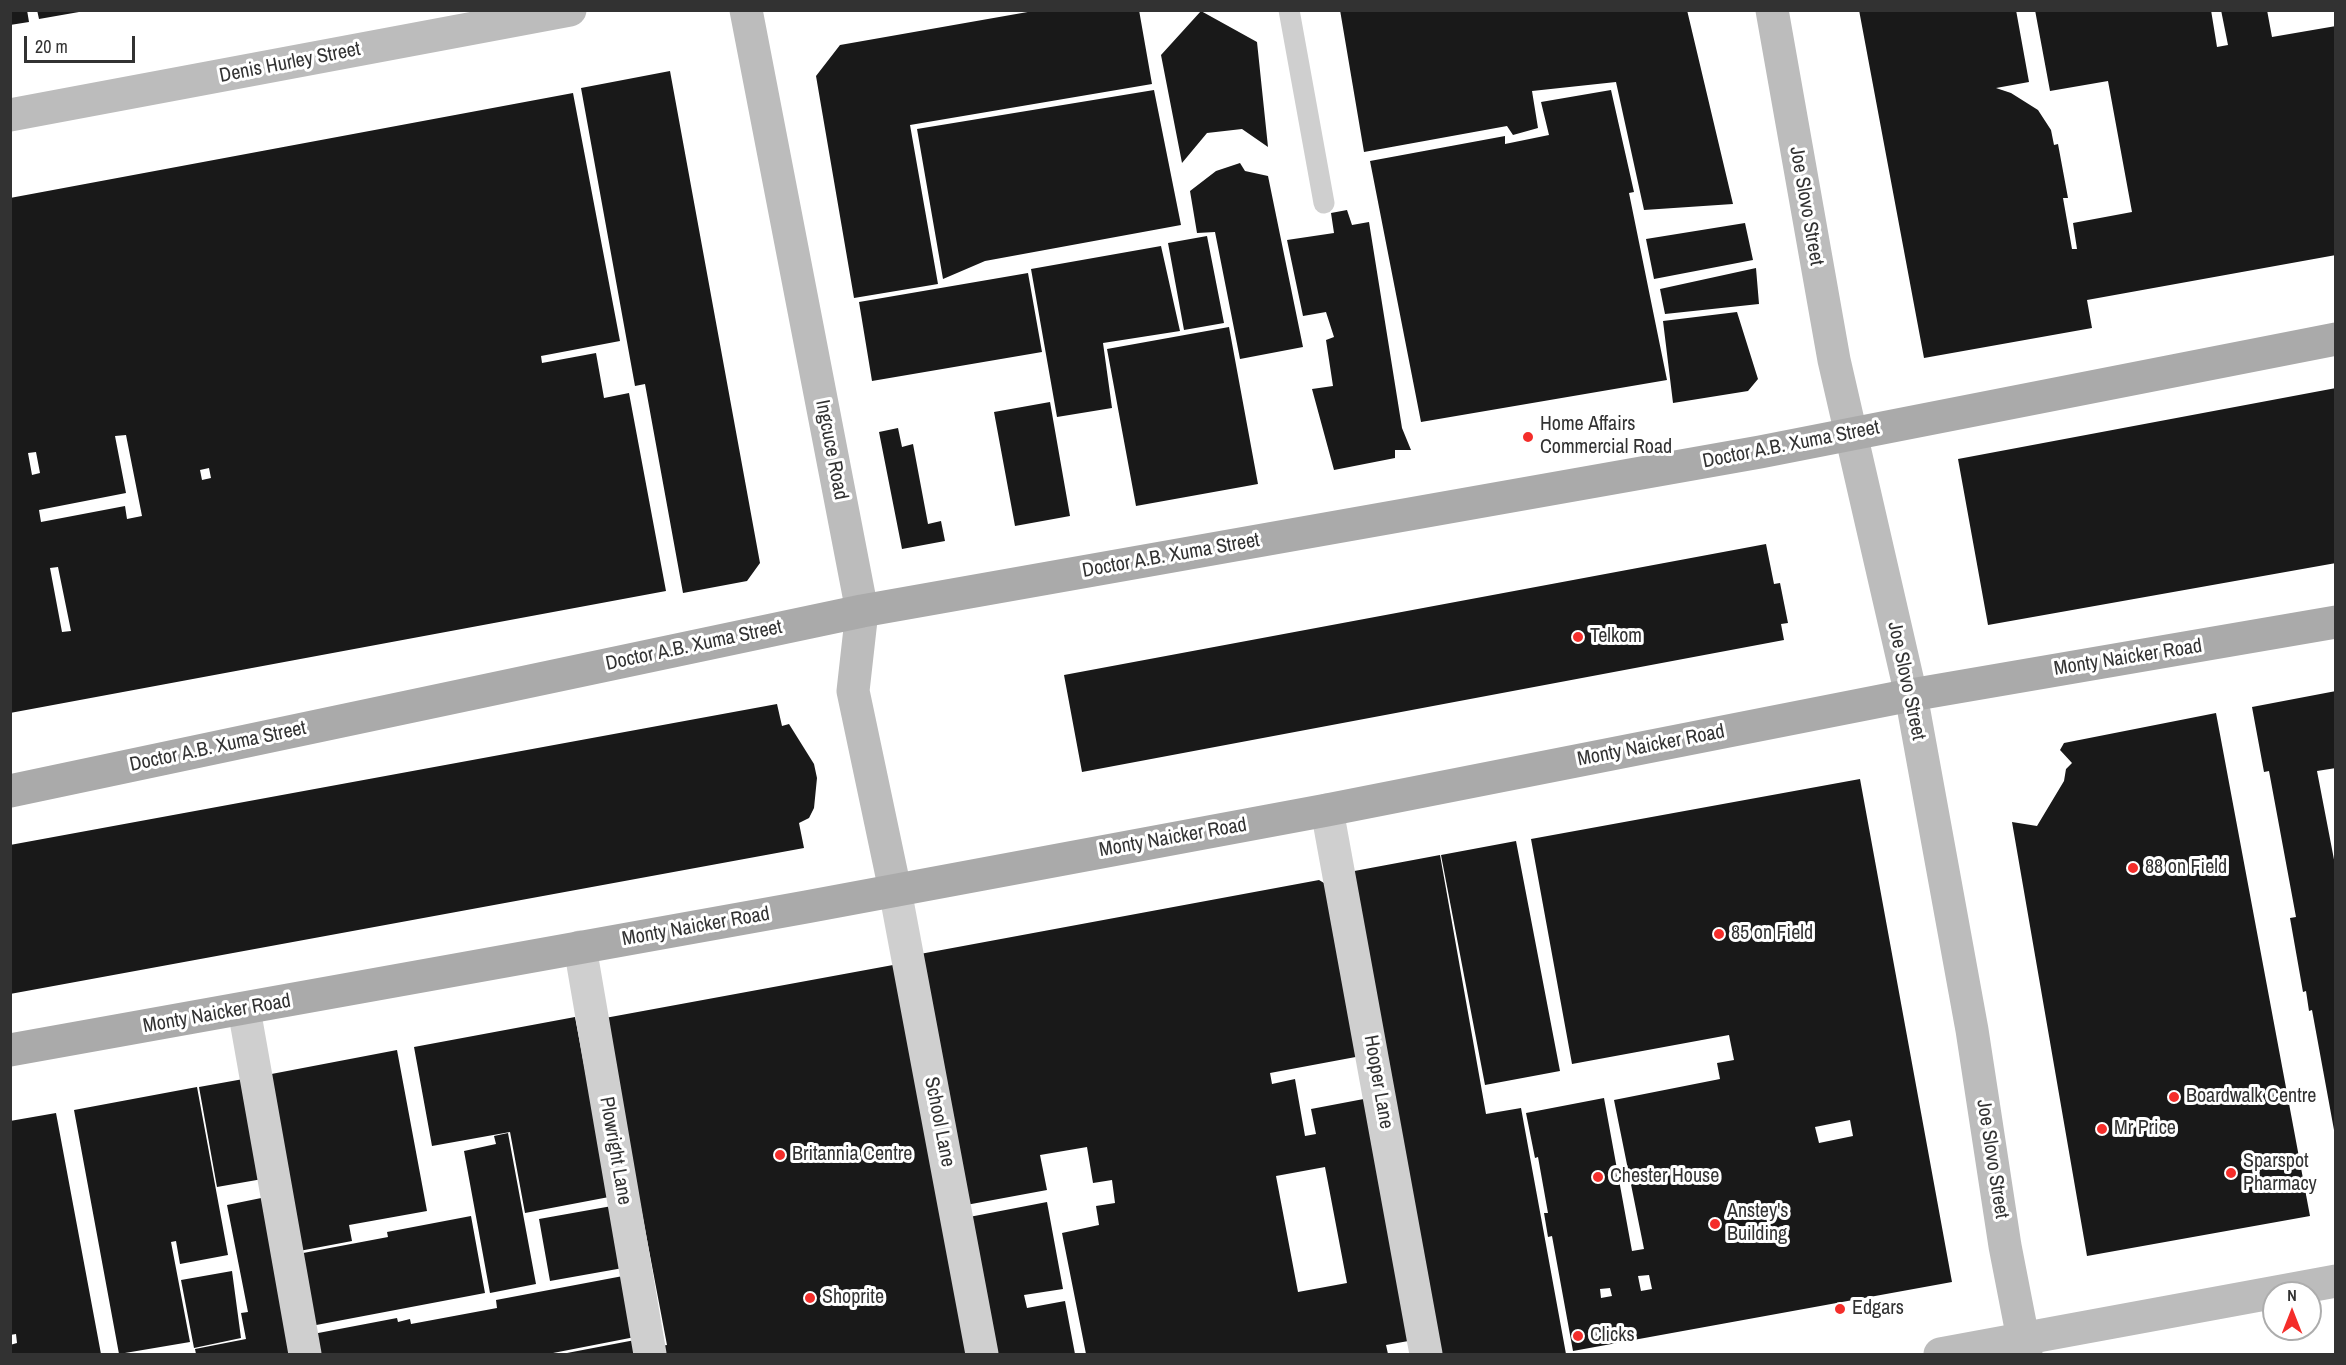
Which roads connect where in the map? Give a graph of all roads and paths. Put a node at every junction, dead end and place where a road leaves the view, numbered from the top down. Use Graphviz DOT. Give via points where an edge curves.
graph roads {
  1 [pos="570,10"];
  2 [pos="746,10"];
  3 [pos="1289,10"];
  4 [pos="1772,10"];
  5 [pos="10,115"];
  6 [pos="1324,202"];
  7 [pos="2336,339"];
  8 [pos="1851,434"];
  9 [pos="862,611"];
  10 [pos="2336,622"];
  11 [pos="1911,695"];
  12 [pos="10,791"];
  13 [pos="1327,810"];
  14 [pos="895,890"];
  15 [pos="580,947"];
  16 [pos="244,1009"];
  17 [pos="10,1050"];
  18 [pos="2336,1281"];
  19 [pos="2024,1347"];
  20 [pos="305,1354"];
  21 [pos="650,1354"];
  22 [pos="982,1354"];
  23 [pos="1426,1354"];
  24 [pos="1940,1354"];
  1 -- 5 [label="main road, Denis Hurley Street"];
  2 -- 9 [label="main road, Ingcuce Road"];
  3 -- 6 [label="lane"];
  4 -- 8 [label="main road, Joe Slovo Street" via="1834,360"];
  7 -- 8 [label="main road, Doctor A.B. Xuma Street"];
  8 -- 9 [label="main road, Doctor A.B. Xuma Street"];
  8 -- 11 [label="main road, Joe Slovo Street"];
  9 -- 12 [label="main road, Doctor A.B. Xuma Street"];
  9 -- 14 [label="main road, Ingcuce Road" via="853,691"];
  10 -- 11 [label="main road, Monty Naicker Road"];
  11 -- 13 [label="main road, Monty Naicker Road"];
  11 -- 19 [label="main road, Joe Slovo Street"];
  13 -- 14 [label="main road, Monty Naicker Road"];
  13 -- 23 [label="street, Hooper Lane"];
  14 -- 15 [label="main road, Monty Naicker Road"];
  14 -- 22 [label="street, School Lane"];
  15 -- 16 [label="main road, Monty Naicker Road"];
  15 -- 21 [label="street, Plowright Lane"];
  16 -- 17 [label="main road, Monty Naicker Road"];
  16 -- 20 [label="street"];
  18 -- 19 [label="main road"];
  19 -- 24 [label="main road"];
}
